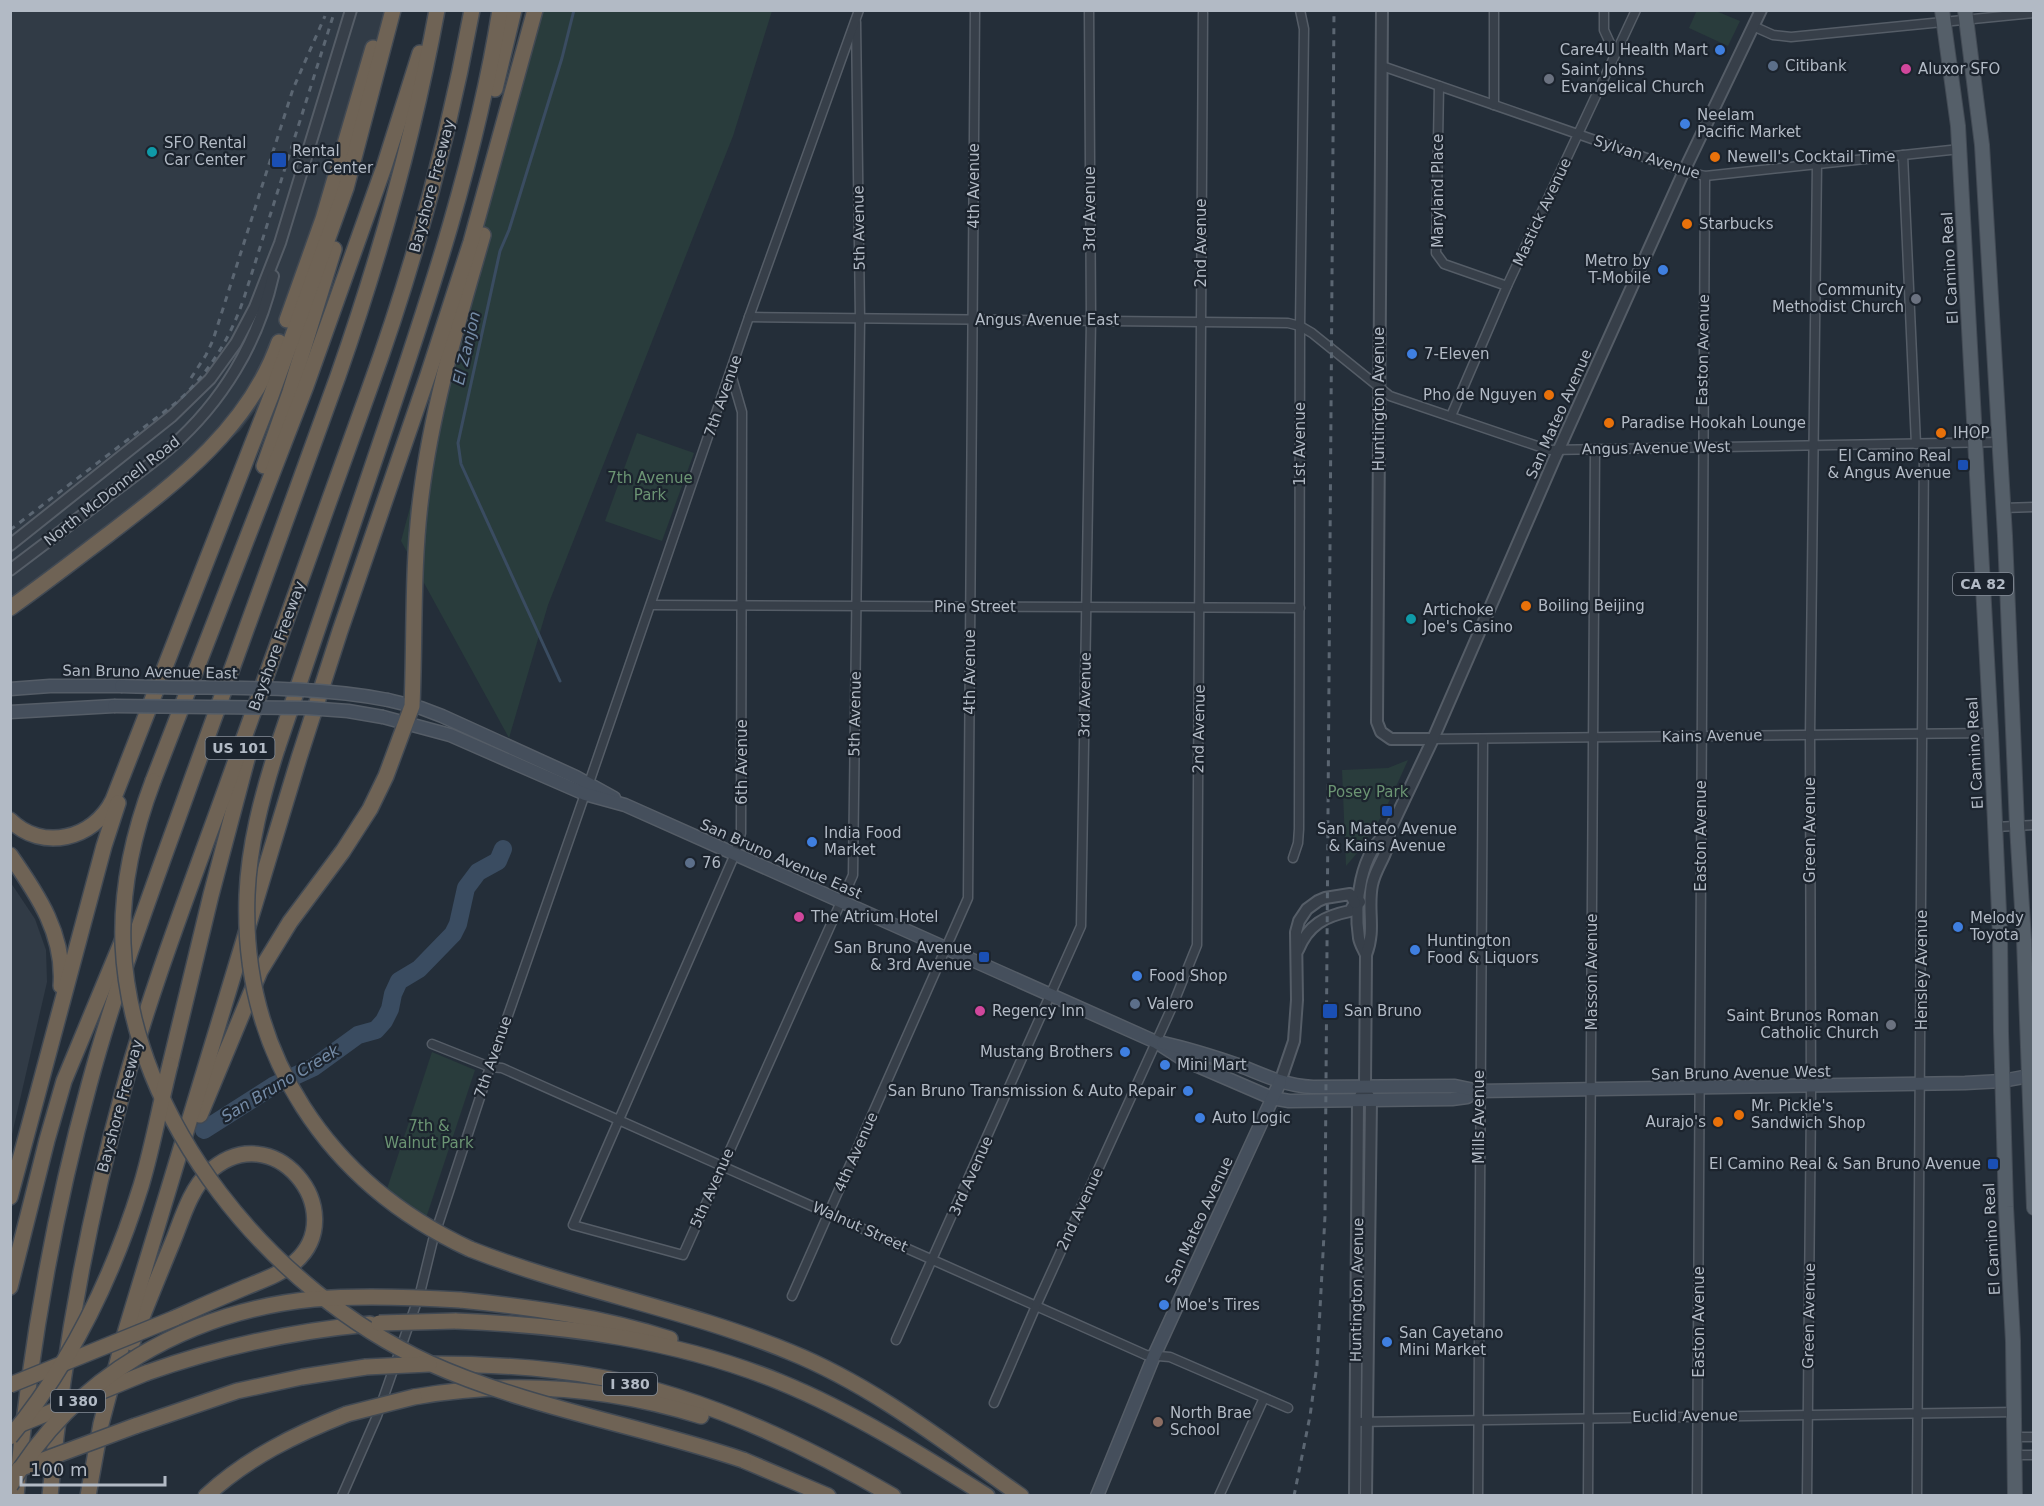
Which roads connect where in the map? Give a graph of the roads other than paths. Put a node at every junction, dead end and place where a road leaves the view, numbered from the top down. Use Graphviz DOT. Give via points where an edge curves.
graph roads {
  1 [pos="343,10"];
  2 [pos="351,10"];
  3 [pos="384,10"];
  4 [pos="394,10"];
  5 [pos="436,10"];
  6 [pos="472,10"];
  7 [pos="500,10"];
  8 [pos="514,10"];
  9 [pos="536,10"];
  10 [pos="859,10"];
  11 [pos="975,10"];
  12 [pos="1089,10"];
  13 [pos="1300,10"];
  14 [pos="1382,10"];
  15 [pos="1494,10"];
  16 [pos="1604,10"];
  17 [pos="1636,10"];
  18 [pos="1761,10"];
  19 [pos="1203,13"];
  20 [pos="2034,13"];
  21 [pos="1966,15"];
  22 [pos="1943,16"];
  23 [pos="856,22"];
  24 [pos="347,23"];
  25 [pos="1754,26"];
  26 [pos="1615,54"];
  27 [pos="1382,66"];
  28 [pos="1439,86"];
  29 [pos="1494,105"];
  30 [pos="1578,135"];
  31 [pos="1960,149"];
  32 [pos="1903,155"];
  33 [pos="1817,164"];
  34 [pos="1684,171"];
  35 [pos="1705,176"];
  36 [pos="349,188"];
  37 [pos="280,243"];
  38 [pos="1507,286"];
  39 [pos="749,317"];
  40 [pos="860,319"];
  41 [pos="974,320"];
  42 [pos="1090,320"];
  43 [pos="1201,321"];
  44 [pos="1300,326"];
  45 [pos="1336,352"];
  46 [pos="731,374"];
  47 [pos="1380,388"];
  48 [pos="390,413"];
  49 [pos="1451,416"];
  50 [pos="1999,442"];
  51 [pos="1976,443"];
  52 [pos="1920,444"];
  53 [pos="1814,446"];
  54 [pos="1702,448"];
  55 [pos="1595,449"];
  56 [pos="1559,450"];
  57 [pos="2034,507"];
  58 [pos="2003,508"];
  59 [pos="10,545"];
  60 [pos="10,570"];
  61 [pos="651,605"];
  62 [pos="742,606"];
  63 [pos="856,606"];
  64 [pos="970,607"];
  65 [pos="1087,607"];
  66 [pos="1200,608"];
  67 [pos="1300,609"];
  68 [pos="10,610"];
  69 [pos="279,640"];
  70 [pos="206,643"];
  71 [pos="10,689"];
  72 [pos="412,706"];
  73 [pos="10,712"];
  74 [pos="145,719"];
  75 [pos="408,722"];
  76 [pos="1991,733"];
  77 [pos="1923,734"];
  78 [pos="1810,735"];
  79 [pos="1701,736"];
  80 [pos="1593,738"];
  81 [pos="1433,739"];
  82 [pos="1483,739"];
  83 [pos="587,788"];
  84 [pos="10,820"];
  85 [pos="2034,825"];
  86 [pos="2018,826"];
  87 [pos="1995,827"];
  88 [pos="1389,832"];
  89 [pos="169,843"];
  90 [pos="735,854"];
  91 [pos="10,855"];
  92 [pos="1293,858"];
  93 [pos="1358,900"];
  94 [pos="841,902"];
  95 [pos="1372,902"];
  96 [pos="945,948"];
  97 [pos="1297,953"];
  98 [pos="1366,955"];
  99 [pos="1051,995"];
  100 [pos="1156,1042"];
  101 [pos="432,1044"];
  102 [pos="46,1060"];
  103 [pos="490,1067"];
  104 [pos="2031,1075"];
  105 [pos="2002,1081"];
  106 [pos="1280,1082"];
  107 [pos="1921,1084"];
  108 [pos="1365,1087"];
  109 [pos="1811,1087"];
  110 [pos="1701,1088"];
  111 [pos="1591,1089"];
  112 [pos="1479,1091"];
  113 [pos="2032,1092"];
  114 [pos="1272,1098"];
  115 [pos="1364,1100"];
  116 [pos="619,1120"];
  117 [pos="181,1148"];
  118 [pos="722,1166"];
  119 [pos="10,1197"];
  120 [pos="2034,1209"];
  121 [pos="829,1214"];
  122 [pos="573,1225"];
  123 [pos="933,1260"];
  124 [pos="10,1287"];
  125 [pos="792,1296"];
  126 [pos="1036,1306"];
  127 [pos="896,1340"];
  128 [pos="1154,1356"];
  129 [pos="779,1382"];
  130 [pos="10,1385"];
  131 [pos="1264,1398"];
  132 [pos="994,1403"];
  133 [pos="1288,1408"];
  134 [pos="2015,1412"];
  135 [pos="1917,1413"];
  136 [pos="1808,1414"];
  137 [pos="1698,1416"];
  138 [pos="1588,1418"];
  139 [pos="1478,1420"];
  140 [pos="1361,1421"];
  141 [pos="10,1429"];
  142 [pos="10,1437"];
  143 [pos="2016,1437"];
  144 [pos="2034,1437"];
  145 [pos="2016,1455"];
  146 [pos="2034,1455"];
  147 [pos="817,1456"];
  148 [pos="10,1474"];
  149 [pos="10,1485"];
  150 [pos="88,1493"];
  151 [pos="16,1496"];
  152 [pos="50,1496"];
  153 [pos="206,1496"];
  154 [pos="342,1496"];
  155 [pos="828,1496"];
  156 [pos="893,1496"];
  157 [pos="987,1496"];
  158 [pos="1021,1496"];
  159 [pos="1097,1496"];
  160 [pos="1219,1496"];
  161 [pos="1356,1496"];
  162 [pos="1366,1496"];
  163 [pos="1478,1496"];
  164 [pos="1588,1496"];
  165 [pos="1697,1496"];
  166 [pos="1807,1496"];
  167 [pos="1917,1496"];
  168 [pos="2015,1496"];
  1 -- 24 [label="street"];
  2 -- 24 [label="street, North McDonnell Road"];
  3 -- 68 [label="highway" via="323,219 274,356 258,389 203,456"];
  4 -- 36 [label="highway"];
  5 -- 70 [label="highway" via="356,249"];
  5 -- 89 [label="highway, US 101" via="409,141 369,285"];
  6 -- 69 [label="highway, Bayshore Freeway / US 101" via="452,109 414,256"];
  7 -- 48 [label="highway" via="488,77 453,216"];
  8 -- 48 [label="highway" via="448,267 417,364"];
  9 -- 72 [label="highway" via="502,167 445,370 428,450 417,536"];
  9 -- 117 [label="highway" via="471,242 299,758"];
  10 -- 23 [label="street, 7th Avenue"];
  11 -- 41 [label="street, 4th Avenue"];
  12 -- 42 [label="street, 3rd Avenue"];
  13 -- 44 [label="street, 1st Avenue" via="1304,29"];
  14 -- 27 [label="street, Huntington Avenue"];
  15 -- 29 [label="street"];
  16 -- 26 [label="street" via="1604,30"];
  17 -- 26 [label="street, Mastick Avenue"];
  18 -- 25 [label="street, San Mateo Avenue"];
  19 -- 43 [label="street, 2nd Avenue"];
  20 -- 21 [label="street"];
  21 -- 22 [label="street"];
  21 -- 50 [label="main road, CA 82" via="1982,146"];
  22 -- 25 [label="street" via="1791,37 1773,35"];
  22 -- 31 [label="main road, El Camino Real / CA 82"];
  23 -- 39 [label="street, 7th Avenue"];
  23 -- 40 [label="street, 5th Avenue"];
  24 -- 37 [label="street, North McDonnell Road"];
  25 -- 34 [label="street, San Mateo Avenue"];
  26 -- 30 [label="street, Mastick Avenue"];
  27 -- 28 [label="street, Sylvan Avenue"];
  27 -- 47 [label="street, Huntington Avenue"];
  28 -- 29 [label="street, Sylvan Avenue"];
  28 -- 38 [label="street, Maryland Place" via="1436,253 1444,264"];
  29 -- 30 [label="street, Sylvan Avenue"];
  30 -- 34 [label="street, Sylvan Avenue"];
  30 -- 38 [label="street, Mastick Avenue"];
  31 -- 32 [label="street, Sylvan Avenue"];
  31 -- 51 [label="main road, El Camino Real / CA 82"];
  32 -- 33 [label="street, Sylvan Avenue"];
  32 -- 52 [label="street, Hensley Avenue"];
  33 -- 35 [label="street, Sylvan Avenue"];
  33 -- 53 [label="street, Green Avenue"];
  34 -- 35 [label="street, Sylvan Avenue"];
  34 -- 56 [label="street, San Mateo Avenue"];
  35 -- 54 [label="street, Easton Avenue"];
  36 -- 70 [label="highway" via="290,393"];
  36 -- 74 [label="highway"];
  37 -- 59 [label="street, North McDonnell Road" via="246,325 210,379 181,409"];
  37 -- 60 [label="street, North McDonnell Road" via="256,330 214,401 163,454"];
  38 -- 49 [label="street, Mastick Avenue"];
  39 -- 40 [label="street, Angus Avenue East"];
  39 -- 46 [label="street, 7th Avenue"];
  40 -- 41 [label="street, Angus Avenue East"];
  40 -- 63 [label="street, 5th Avenue"];
  41 -- 42 [label="street, Angus Avenue East"];
  41 -- 64 [label="street, 4th Avenue"];
  42 -- 43 [label="street, Angus Avenue East"];
  42 -- 65 [label="street, 3rd Avenue"];
  43 -- 44 [label="street, Angus Avenue East"];
  43 -- 66 [label="street, 2nd Avenue"];
  44 -- 45 [label="street, Angus Avenue East"];
  44 -- 67 [label="street, 1st Avenue"];
  45 -- 47 [label="street, Angus Avenue West"];
  46 -- 61 [label="street, 7th Avenue"];
  46 -- 62 [label="street, 6th Avenue" via="742,412"];
  47 -- 49 [label="street, Angus Avenue West" via="1390,396"];
  47 -- 81 [label="street, Huntington Avenue" via="1377,722 1381,732 1391,739"];
  48 -- 158 [label="highway, bridge" via="277,748 250,861 246,915 249,957 262,1020 284,1074 312,1121 361,1178 440,1235 508,1263 714,1324 792,1353 905,1414"];
  49 -- 56 [label="street, Angus Avenue West" via="1549,450"];
  50 -- 51 [label="street, Angus Avenue West"];
  50 -- 58 [label="main road, CA 82"];
  51 -- 52 [label="street, Angus Avenue West"];
  51 -- 76 [label="main road, El Camino Real / CA 82"];
  52 -- 53 [label="street, Angus Avenue West"];
  52 -- 77 [label="street, Hensley Avenue"];
  53 -- 54 [label="street, Angus Avenue West"];
  53 -- 78 [label="street, Green Avenue"];
  54 -- 55 [label="street, Angus Avenue West"];
  54 -- 79 [label="street, Easton Avenue"];
  55 -- 56 [label="street, Angus Avenue West"];
  55 -- 80 [label="street, Masson Avenue"];
  56 -- 81 [label="street, San Mateo Avenue"];
  57 -- 58 [label="street"];
  58 -- 86 [label="main road, CA 82"];
  61 -- 62 [label="street, Pine Street"];
  61 -- 83 [label="street, 7th Avenue"];
  62 -- 63 [label="street, Pine Street"];
  62 -- 90 [label="street, 6th Avenue" via="741,833"];
  63 -- 64 [label="street, Pine Street"];
  63 -- 94 [label="street, 5th Avenue" via="853,875"];
  64 -- 65 [label="street, Pine Street"];
  64 -- 96 [label="street, 4th Avenue" via="968,898"];
  65 -- 66 [label="street, Pine Street"];
  65 -- 99 [label="street, 3rd Avenue" via="1081,926"];
  66 -- 67 [label="street, Pine Street"];
  66 -- 100 [label="street, 2nd Avenue" via="1197,945"];
  67 -- 92 [label="street, 1st Avenue" via="1299,836"];
  69 -- 142 [label="highway, bridge" via="218,865 141,1184 124,1235 107,1277 61,1364"];
  69 -- 152 [label="highway, Bayshore Freeway / US 101" via="160,973 123,1090 74,1311"];
  70 -- 155 [label="highway, bridge" via="133,842 126,883 123,945 141,1046 165,1104 219,1192 274,1254 321,1296 426,1361 504,1392 743,1460"];
  71 -- 72 [label="main road, San Bruno Avenue East, bridge" via="122,686 309,690"];
  72 -- 75 [label="highway"];
  72 -- 83 [label="main road, San Bruno Avenue East" via="450,720"];
  73 -- 75 [label="main road, San Bruno Avenue East, bridge" via="114,706 307,708"];
  74 -- 84 [label="highway" via="110,805 92,826 75,835 49,838 27,832"];
  74 -- 102 [label="highway" via="104,846"];
  75 -- 83 [label="main road, San Bruno Avenue East"];
  75 -- 117 [label="highway" via="370,810 260,971 202,1110"];
  76 -- 77 [label="street, Kains Avenue"];
  76 -- 87 [label="main road, El Camino Real / CA 82"];
  77 -- 78 [label="street, Kains Avenue"];
  77 -- 107 [label="street, Hensley Avenue"];
  78 -- 79 [label="street, Kains Avenue"];
  78 -- 109 [label="street, Green Avenue"];
  79 -- 80 [label="street, Kains Avenue"];
  79 -- 110 [label="street, Easton Avenue"];
  80 -- 82 [label="street, Kains Avenue"];
  80 -- 111 [label="street, Masson Avenue"];
  81 -- 82 [label="street, Kains Avenue"];
  81 -- 88 [label="street, San Mateo Avenue"];
  82 -- 112 [label="street, Mills Avenue"];
  83 -- 90 [label="main road, San Bruno Avenue East"];
  83 -- 103 [label="street, 7th Avenue"];
  85 -- 86 [label="street"];
  86 -- 87 [label="street"];
  86 -- 104 [label="main road, CA 82"];
  87 -- 105 [label="main road, El Camino Real / CA 82"];
  88 -- 93 [label="street, San Mateo Avenue" via="1378,839 1360,878"];
  88 -- 95 [label="street, San Mateo Avenue" via="1389,845 1373,883"];
  89 -- 124 [label="highway" via="117,951 76,1050 55,1109"];
  89 -- 151 [label="highway, US 101" via="101,1043 63,1188 35,1333"];
  90 -- 94 [label="main road, San Bruno Avenue East"];
  90 -- 116 [label="street, 6th Avenue"];
  91 -- 102 [label="highway" via="45,909 59,952 60,994"];
  93 -- 95 [label="street, San Mateo Avenue"];
  93 -- 97 [label="street, San Mateo Avenue" via="1350,911 1317,923"];
  93 -- 97 [label="street, San Mateo Avenue" via="1350,894 1313,904 1297,926"];
  93 -- 98 [label="street, Huntington Avenue" via="1359,939"];
  94 -- 96 [label="main road, San Bruno Avenue East"];
  94 -- 118 [label="street, 5th Avenue"];
  95 -- 98 [label="street, Huntington Avenue" via="1372,940"];
  96 -- 99 [label="main road, San Bruno Avenue East"];
  96 -- 121 [label="street, 4th Avenue"];
  97 -- 106 [label="street, San Mateo Avenue" via="1294,1041"];
  98 -- 108 [label="street, Huntington Avenue"];
  99 -- 100 [label="main road, San Bruno Avenue East"];
  99 -- 123 [label="street, 3rd Avenue"];
  100 -- 106 [label="main road, San Bruno Avenue East" via="1213,1056"];
  100 -- 114 [label="main road, San Bruno Avenue East" via="1184,1060"];
  100 -- 126 [label="street, 2nd Avenue"];
  101 -- 103 [label="street, Walnut Street"];
  102 -- 119 [label="highway"];
  103 -- 116 [label="street, Walnut Street" via="502,1068"];
  103 -- 154 [label="street, 7th Avenue" via="430,1248 420,1293 377,1416"];
  104 -- 105 [label="main road, San Bruno Avenue West"];
  104 -- 113 [label="main road, CA 82"];
  105 -- 107 [label="main road, San Bruno Avenue West"];
  105 -- 113 [label="main road, San Bruno Avenue West"];
  105 -- 134 [label="main road, El Camino Real / CA 82"];
  106 -- 108 [label="main road, San Bruno Avenue West" via="1296,1086"];
  106 -- 114 [label="main road, San Mateo Avenue"];
  107 -- 109 [label="main road, San Bruno Avenue West"];
  107 -- 135 [label="street, Hensley Avenue"];
  108 -- 112 [label="main road, San Bruno Avenue West" via="1455,1086"];
  108 -- 115 [label="street, Huntington Avenue"];
  109 -- 110 [label="main road, San Bruno Avenue West"];
  109 -- 136 [label="street, Green Avenue"];
  110 -- 111 [label="main road, San Bruno Avenue West"];
  110 -- 137 [label="street, Easton Avenue"];
  111 -- 112 [label="main road, San Bruno Avenue West"];
  111 -- 138 [label="street, Masson Avenue"];
  112 -- 115 [label="main road, San Bruno Avenue West" via="1452,1099"];
  112 -- 139 [label="street, Mills Avenue"];
  113 -- 120 [label="main road, CA 82"];
  114 -- 115 [label="main road, San Bruno Avenue West"];
  114 -- 128 [label="main road, San Mateo Avenue"];
  115 -- 140 [label="street, Huntington Avenue"];
  116 -- 118 [label="street, Walnut Street"];
  116 -- 122 [label="street, 6th Avenue"];
  117 -- 150 [label="highway" via="116,1363"];
  118 -- 121 [label="street, Walnut Street"];
  118 -- 122 [label="street, 5th Avenue" via="683,1255"];
  121 -- 123 [label="street, Walnut Street"];
  121 -- 125 [label="street, 4th Avenue"];
  123 -- 126 [label="street, Walnut Street"];
  123 -- 127 [label="street, 3rd Avenue"];
  126 -- 128 [label="street, Walnut Street" via="1146,1356"];
  126 -- 132 [label="street, 2nd Avenue"];
  128 -- 131 [label="street, Walnut Street" via="1170,1357"];
  128 -- 159 [label="main road, San Mateo Avenue"];
  129 -- 141 [label="highway, I 380, bridge" via="693,1354 613,1336 535,1325 379,1323 309,1331 227,1347 146,1374"];
  129 -- 149 [label="highway, bridge" via="717,1355 645,1331 537,1310 460,1300 313,1299 248,1311 189,1329 130,1360 79,1399 35,1447"];
  129 -- 157 [label="highway, I 380" via="851,1415"];
  130 -- 150 [label="highway, bridge" via="175,1318 296,1262 312,1233 313,1210 305,1185 288,1166 265,1156 242,1155 218,1165 200,1183 188,1206 128,1353"];
  131 -- 133 [label="street, Walnut Street"];
  131 -- 160 [label="street"];
  134 -- 135 [label="street, Euclid Avenue"];
  134 -- 143 [label="main road, El Camino Real / CA 82"];
  135 -- 136 [label="street, Euclid Avenue"];
  135 -- 167 [label="street, Hensley Avenue"];
  136 -- 137 [label="street, Euclid Avenue"];
  136 -- 166 [label="street, Green Avenue"];
  137 -- 138 [label="street, Euclid Avenue"];
  137 -- 165 [label="street, Easton Avenue"];
  138 -- 139 [label="street, Euclid Avenue"];
  138 -- 164 [label="street, Masson Avenue"];
  139 -- 140 [label="street, Euclid Avenue"];
  139 -- 163 [label="street, Mills Avenue"];
  140 -- 161 [label="street, Huntington Avenue"];
  140 -- 162 [label="street, Huntington Avenue"];
  143 -- 144 [label="street"];
  143 -- 145 [label="main road, El Camino Real / CA 82"];
  145 -- 146 [label="street"];
  145 -- 168 [label="main road, El Camino Real / CA 82"];
  147 -- 148 [label="highway, I 380, bridge" via="726,1415 634,1385 530,1368 431,1364 366,1367 237,1391"];
  147 -- 153 [label="highway, bridge" via="695,1414 597,1393 504,1386 446,1391 347,1414 254,1458"];
  147 -- 156 [label="highway, I 380"];
}
